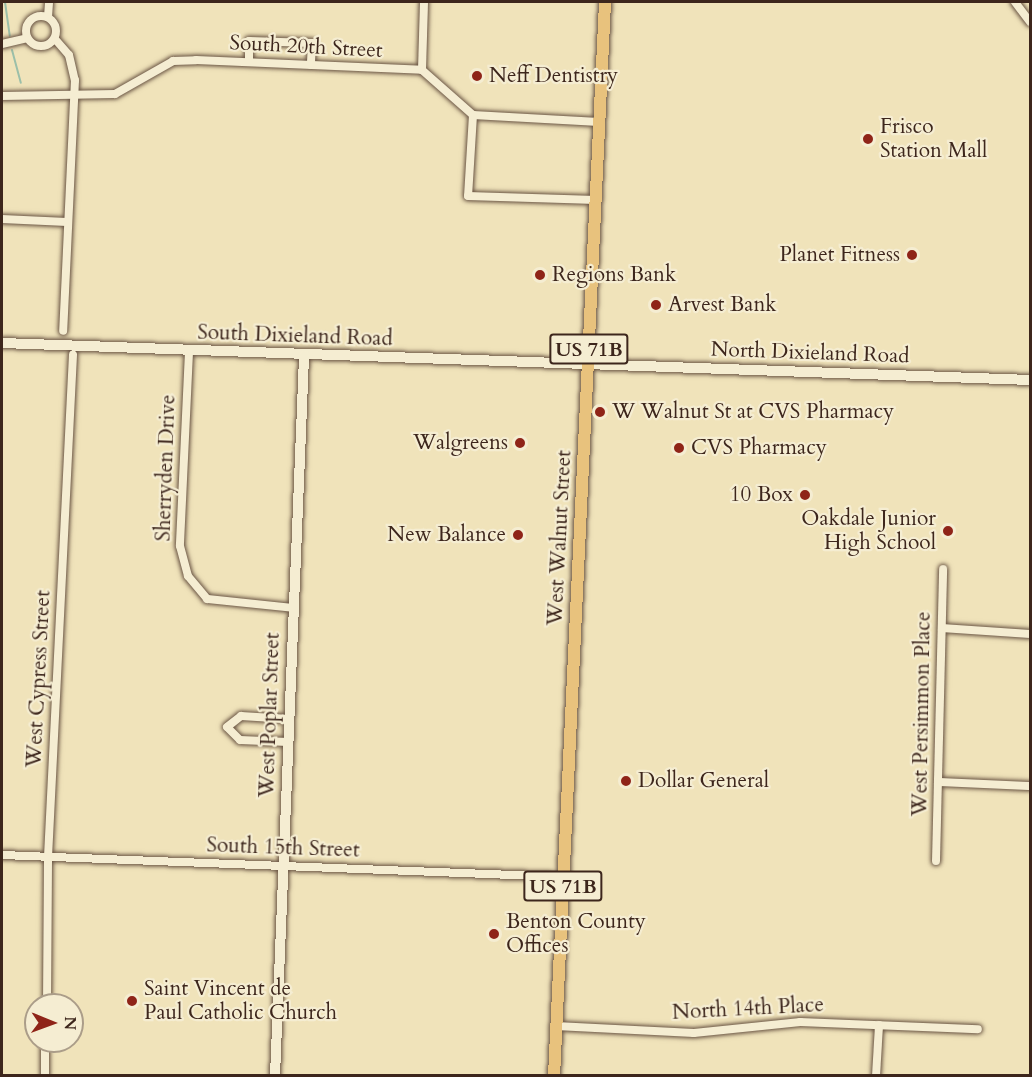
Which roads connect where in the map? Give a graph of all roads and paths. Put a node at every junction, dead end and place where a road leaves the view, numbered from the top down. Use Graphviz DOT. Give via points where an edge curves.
graph roads {
  1 [pos="49,2"];
  2 [pos="424,2"];
  3 [pos="605,2"];
  4 [pos="1015,2"];
  5 [pos="48,17"];
  6 [pos="1030,22"];
  7 [pos="27,38"];
  8 [pos="55,39"];
  9 [pos="2,44"];
  10 [pos="249,62"];
  11 [pos="311,65"];
  12 [pos="422,70"];
  13 [pos="2,96"];
  14 [pos="73,99"];
  15 [pos="473,115"];
  16 [pos="599,122"];
  17 [pos="596,200"];
  18 [pos="2,219"];
  19 [pos="66,222"];
  20 [pos="63,331"];
  21 [pos="2,342"];
  22 [pos="189,352"];
  23 [pos="73,355"];
  24 [pos="303,356"];
  25 [pos="588,364"];
  26 [pos="1030,380"];
  27 [pos="943,568"];
  28 [pos="294,608"];
  29 [pos="942,628"];
  30 [pos="1030,634"];
  31 [pos="289,719"];
  32 [pos="288,742"];
  33 [pos="938,782"];
  34 [pos="1030,786"];
  35 [pos="2,855"];
  36 [pos="48,857"];
  37 [pos="936,861"];
  38 [pos="284,866"];
  39 [pos="564,877"];
  40 [pos="47,993"];
  41 [pos="879,1025"];
  42 [pos="556,1026"];
  43 [pos="978,1029"];
  44 [pos="45,1053"];
  45 [pos="45,1076"];
  46 [pos="275,1076"];
  47 [pos="554,1076"];
  48 [pos="876,1076"];
  1 -- 5 [label="street"];
  2 -- 12 [label="street"];
  3 -- 16 [label="main road, West Walnut Street / US 71B"];
  4 -- 6 [label="street"];
  5 -- 7 [label="street" via="28,22"];
  5 -- 8 [label="street" via="55,24"];
  7 -- 8 [label="street" via="43,47"];
  7 -- 9 [label="street"];
  8 -- 14 [label="street" via="73,65"];
  10 -- 11 [label="street, South 20th Street"];
  10 -- 11 [label="street" via="249,41 312,44"];
  10 -- 14 [label="street, South 20th Street" via="173,62 115,94"];
  11 -- 12 [label="street, South 20th Street"];
  12 -- 15 [label="street" via="452,102"];
  13 -- 14 [label="street, South 20th Street"];
  14 -- 19 [label="street"];
  15 -- 16 [label="street"];
  15 -- 17 [label="street" via="468,196"];
  16 -- 17 [label="main road, West Walnut Street / US 71B"];
  17 -- 25 [label="main road, West Walnut Street / US 71B"];
  18 -- 19 [label="street"];
  19 -- 20 [label="street"];
  21 -- 22 [label="main road, South Dixieland Road"];
  22 -- 24 [label="main road, South Dixieland Road"];
  22 -- 28 [label="street, Sherryden Drive" via="180,546 188,576 207,599"];
  23 -- 36 [label="street, West Cypress Street"];
  24 -- 25 [label="main road, South Dixieland Road"];
  24 -- 28 [label="main road, West Poplar Street"];
  25 -- 26 [label="main road, North Dixieland Road"];
  25 -- 39 [label="main road, West Walnut Street / US 71B"];
  27 -- 29 [label="street, West Persimmon Place"];
  28 -- 31 [label="main road, West Poplar Street"];
  29 -- 30 [label="street"];
  29 -- 33 [label="street, West Persimmon Place"];
  31 -- 32 [label="main road, West Poplar Street"];
  31 -- 32 [label="street" via="241,716 227,727 240,740"];
  32 -- 38 [label="main road, West Poplar Street"];
  33 -- 34 [label="street"];
  33 -- 37 [label="street, West Persimmon Place"];
  35 -- 36 [label="street, South 15th Street"];
  36 -- 38 [label="street, South 15th Street"];
  36 -- 40 [label="street, West Cypress Street"];
  38 -- 39 [label="street, South 15th Street"];
  38 -- 46 [label="main road, West Poplar Street"];
  39 -- 42 [label="main road, West Walnut Street / US 71B"];
  41 -- 42 [label="street, North 14th Place" via="790,1022 694,1033"];
  41 -- 43 [label="street, North 14th Place"];
  41 -- 48 [label="street"];
  42 -- 47 [label="main road, West Walnut Street / US 71B"];
  44 -- 45 [label="street"];
}
